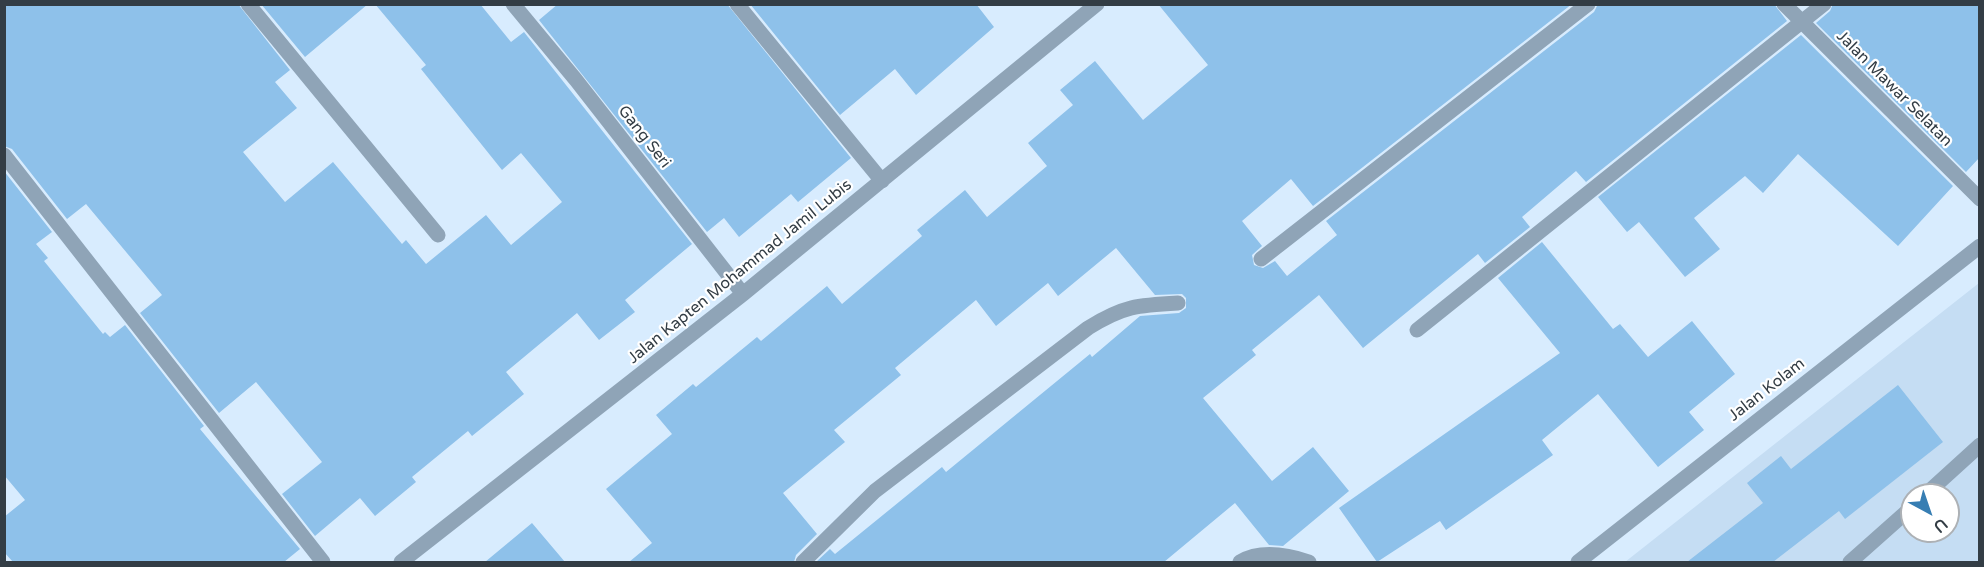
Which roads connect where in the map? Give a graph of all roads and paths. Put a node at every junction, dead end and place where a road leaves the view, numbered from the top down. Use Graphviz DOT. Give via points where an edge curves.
graph roads {
  1 [pos="248,4"];
  2 [pos="513,4"];
  3 [pos="737,4"];
  4 [pos="1097,4"];
  5 [pos="1588,4"];
  6 [pos="1784,4"];
  7 [pos="1824,4"];
  8 [pos="1801,23"];
  9 [pos="4,154"];
  10 [pos="882,181"];
  11 [pos="1980,199"];
  12 [pos="438,235"];
  13 [pos="1980,246"];
  14 [pos="1261,259"];
  15 [pos="743,294"];
  16 [pos="1178,303"];
  17 [pos="1417,330"];
  18 [pos="1980,446"];
  19 [pos="1938,483"];
  20 [pos="1900,518"];
  21 [pos="322,562"];
  22 [pos="401,562"];
  23 [pos="803,562"];
  24 [pos="1240,562"];
  25 [pos="1309,562"];
  26 [pos="1578,562"];
  27 [pos="1850,562"];
  1 -- 12 [label="street"];
  2 -- 15 [label="street, Gang Seri"];
  3 -- 10 [label="street"];
  4 -- 10 [label="street, Jalan Kapten Mohammad Jamil Lubis"];
  5 -- 14 [label="street"];
  6 -- 8 [label="street, Jalan Mawar Selatan"];
  7 -- 8 [label="street"];
  8 -- 11 [label="street, Jalan Mawar Selatan"];
  8 -- 17 [label="street"];
  9 -- 21 [label="street"];
  10 -- 15 [label="street, Jalan Kapten Mohammad Jamil Lubis"];
  13 -- 26 [label="street, Jalan Kolam"];
  15 -- 22 [label="street, Jalan Kapten Mohammad Jamil Lubis"];
  16 -- 23 [label="street" via="1137,305 1114,311 1088,328 876,491"];
  18 -- 19 [label="street"];
  20 -- 27 [label="street"];
  24 -- 25 [label="street" via="1265,555"];
}
